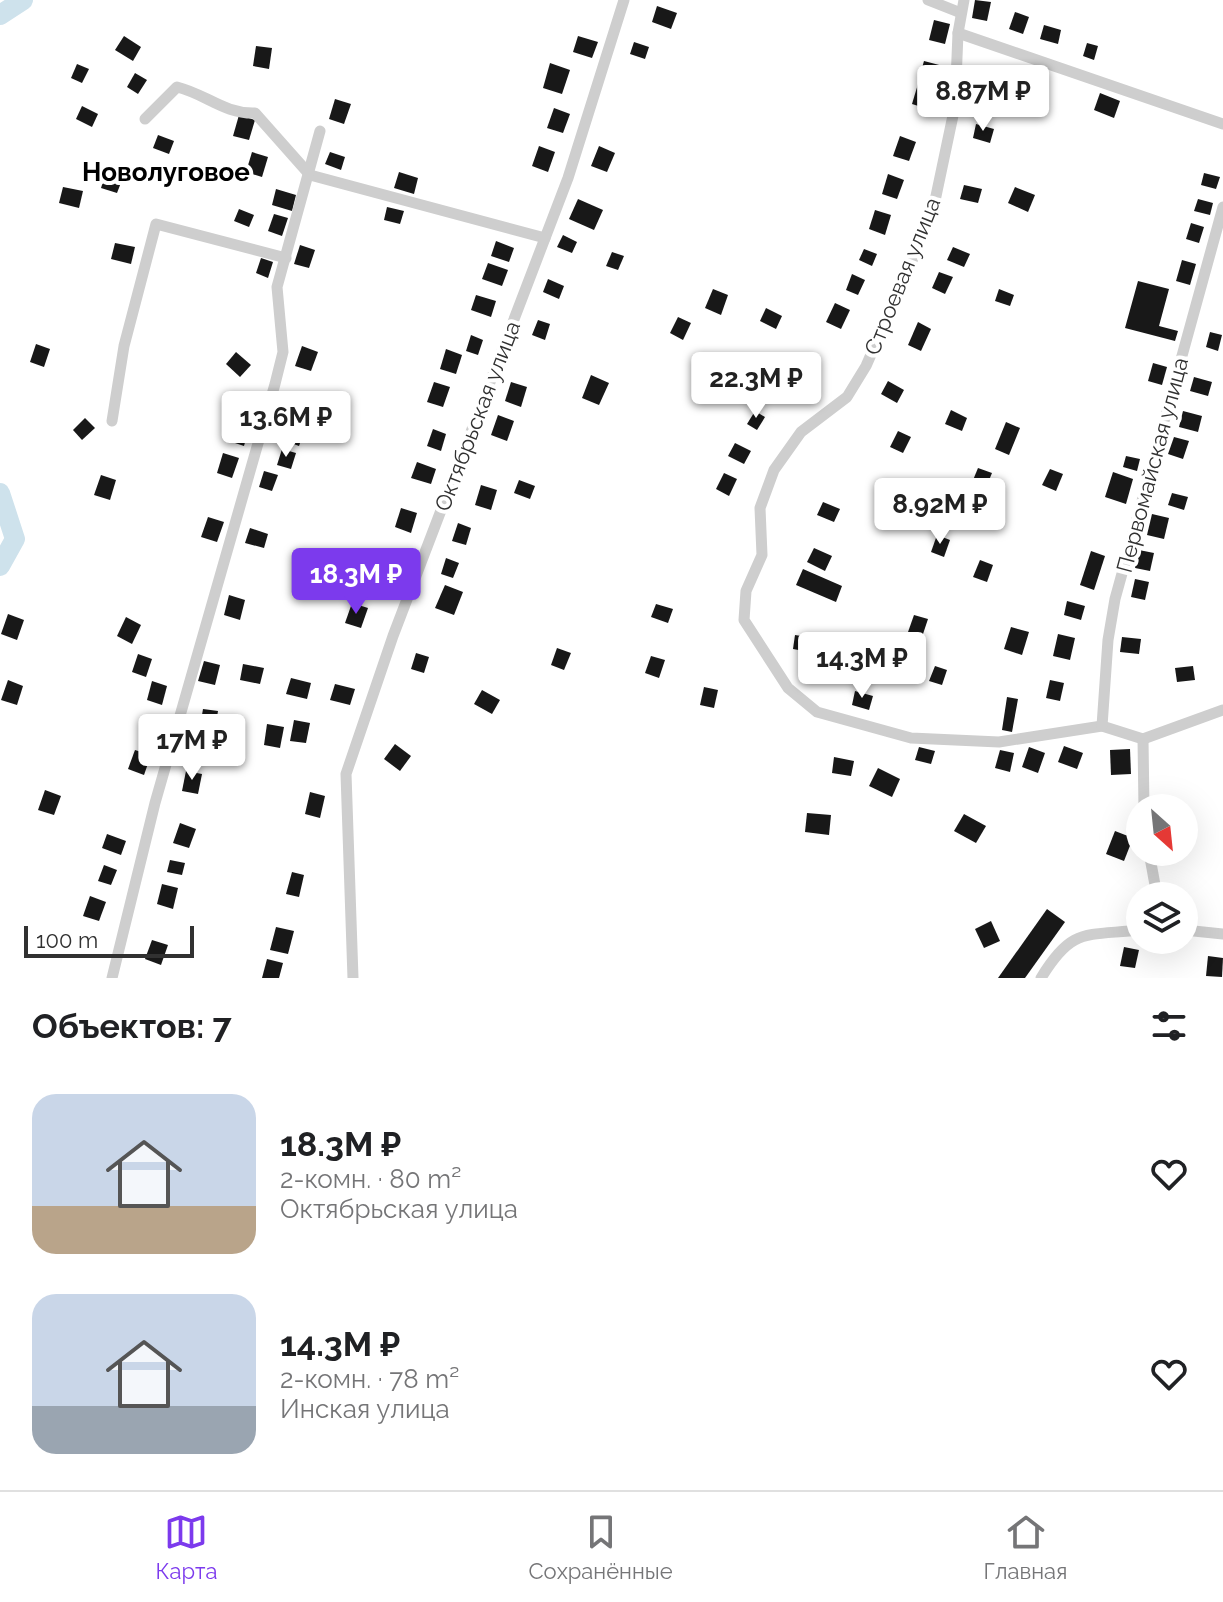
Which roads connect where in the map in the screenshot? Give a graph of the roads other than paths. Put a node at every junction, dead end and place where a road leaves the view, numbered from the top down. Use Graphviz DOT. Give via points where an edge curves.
graph roads {
  1 [pos="624,0"];
  2 [pos="928,0"];
  3 [pos="964,0"];
  4 [pos="961,13"];
  5 [pos="958,33"];
  6 [pos="145,119"];
  7 [pos="1223,124"];
  8 [pos="320,131"];
  9 [pos="310,175"];
  10 [pos="1223,207"];
  11 [pos="545,238"];
  12 [pos="286,258"];
  13 [pos="112,421"];
  14 [pos="1223,710"];
  15 [pos="1102,726"];
  16 [pos="1143,739"];
  17 [pos="1144,794"];
  18 [pos="1126,931"];
  19 [pos="1198,931"];
  20 [pos="1223,934"];
  21 [pos="114,977"];
  22 [pos="353,978"];
  23 [pos="1041,978"];
  1 -- 11 [label="street, Октябрьская улица"];
  2 -- 4 [label="street"];
  3 -- 4 [label="street, Строевая улица"];
  4 -- 5 [label="street, Строевая улица"];
  5 -- 7 [label="street"];
  5 -- 15 [label="street, Строевая улица" via="955,106 932,215 866,366 847,397 801,432 774,470 760,508 762,555 746,591 744,620 788,688 817,712 911,738 999,742"];
  6 -- 9 [label="street" via="168,93 186,89 235,114 255,113"];
  8 -- 9 [label="street"];
  9 -- 11 [label="street"];
  9 -- 12 [label="street"];
  10 -- 15 [label="street, Первомайская улица" via="1115,599"];
  11 -- 22 [label="street, Октябрьская улица" via="346,774"];
  12 -- 13 [label="street" via="156,224 124,346"];
  12 -- 21 [label="street" via="277,287 283,352 155,803"];
  14 -- 16 [label="street"];
  15 -- 16 [label="street"];
  16 -- 17 [label="street"];
  18 -- 23 [label="street" via="1083,936 1064,944"];
  19 -- 20 [label="street"];
}
